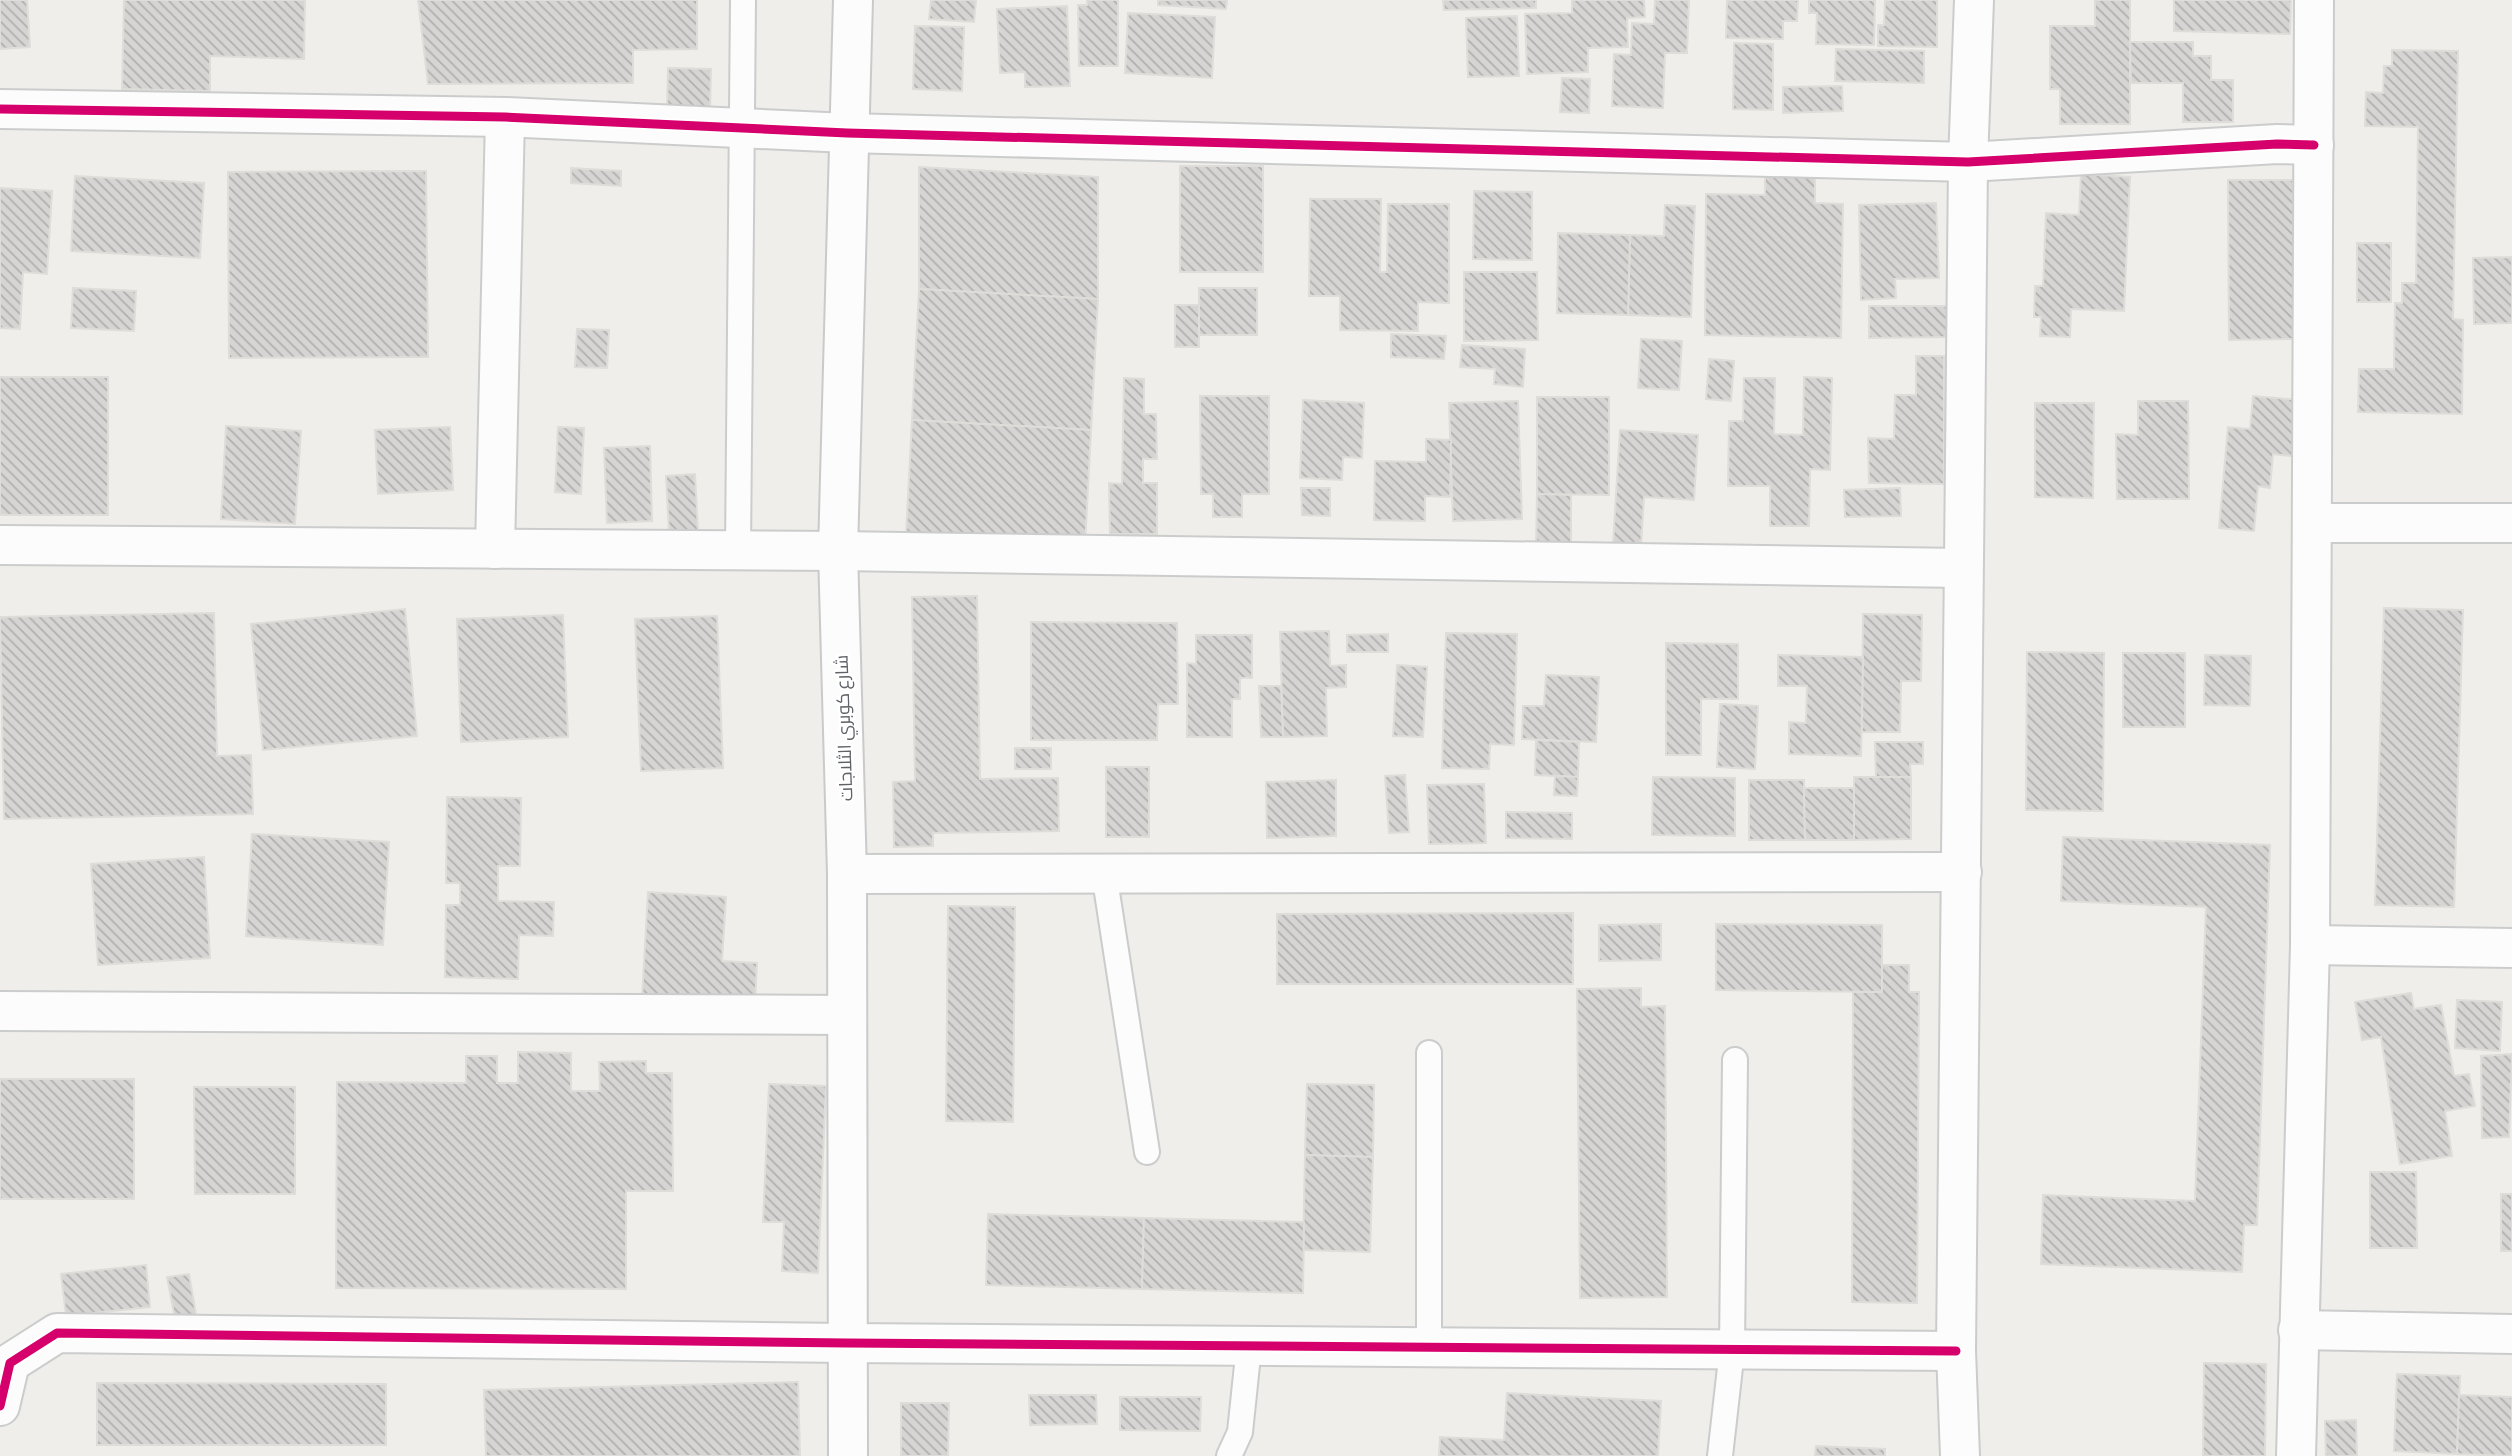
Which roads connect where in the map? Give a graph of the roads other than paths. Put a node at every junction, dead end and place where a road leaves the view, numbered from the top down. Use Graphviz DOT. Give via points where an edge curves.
graph roads {
  1 [pos="743,0"];
  2 [pos="853,0"];
  3 [pos="1974,0"];
  4 [pos="2314,0"];
  5 [pos="0,109"];
  6 [pos="505,117"];
  7 [pos="741,128"];
  8 [pos="847,133"];
  9 [pos="2314,145"];
  10 [pos="1968,162"];
  11 [pos="2312,523"];
  12 [pos="2512,523"];
  13 [pos="0,545"];
  14 [pos="495,549"];
  15 [pos="738,550"];
  16 [pos="838,551"];
  17 [pos="1962,568"];
  18 [pos="1962,872"];
  19 [pos="1104,873"];
  20 [pos="846,874"];
  21 [pos="2311,945"];
  22 [pos="2512,948"];
  23 [pos="0,1011"];
  24 [pos="846,1015"];
  25 [pos="1429,1053"];
  26 [pos="1735,1060"];
  27 [pos="1147,1152"];
  28 [pos="2298,1330"];
  29 [pos="2512,1334"];
  30 [pos="846,1343"];
  31 [pos="1249,1346"];
  32 [pos="1429,1347"];
  33 [pos="1732,1350"];
  34 [pos="1956,1351"];
  35 [pos="5,1361"];
  36 [pos="0,1406"];
  37 [pos="848,1456"];
  38 [pos="1229,1456"];
  39 [pos="1720,1456"];
  40 [pos="1960,1456"];
  41 [pos="2295,1456"];
  1 -- 7 [label="lane"];
  2 -- 8 [label="street, شارع كوبري الثلاجات"];
  3 -- 10 [label="street"];
  4 -- 9 [label="street"];
  5 -- 6 [label="street"];
  6 -- 7 [label="street"];
  6 -- 14 [label="street"];
  7 -- 8 [label="street"];
  7 -- 15 [label="lane"];
  8 -- 10 [label="street"];
  8 -- 16 [label="street, شارع كوبري الثلاجات"];
  9 -- 10 [label="street"];
  9 -- 11 [label="street"];
  10 -- 17 [label="street"];
  11 -- 12 [label="street"];
  11 -- 21 [label="street"];
  13 -- 14 [label="street"];
  14 -- 15 [label="street"];
  15 -- 16 [label="street"];
  16 -- 17 [label="street"];
  16 -- 20 [label="street, شارع كوبري الثلاجات"];
  17 -- 18 [label="street"];
  18 -- 19 [label="street"];
  18 -- 34 [label="street"];
  19 -- 20 [label="street"];
  19 -- 27 [label="lane"];
  20 -- 24 [label="street, شارع كوبري الثلاجات"];
  21 -- 22 [label="street"];
  21 -- 28 [label="street"];
  23 -- 24 [label="street"];
  24 -- 30 [label="street, شارع كوبري الثلاجات"];
  25 -- 32 [label="lane"];
  26 -- 33 [label="lane"];
  28 -- 29 [label="street"];
  28 -- 41 [label="street"];
  30 -- 31 [label="street"];
  30 -- 35 [label="street" via="57,1333"];
  30 -- 37 [label="street, شارع كوبري الثلاجات"];
  31 -- 32 [label="street"];
  31 -- 38 [label="lane" via="1240,1432"];
  32 -- 33 [label="street"];
  33 -- 34 [label="street"];
  33 -- 39 [label="lane"];
  34 -- 40 [label="street"];
  35 -- 36 [label="street"];
}
